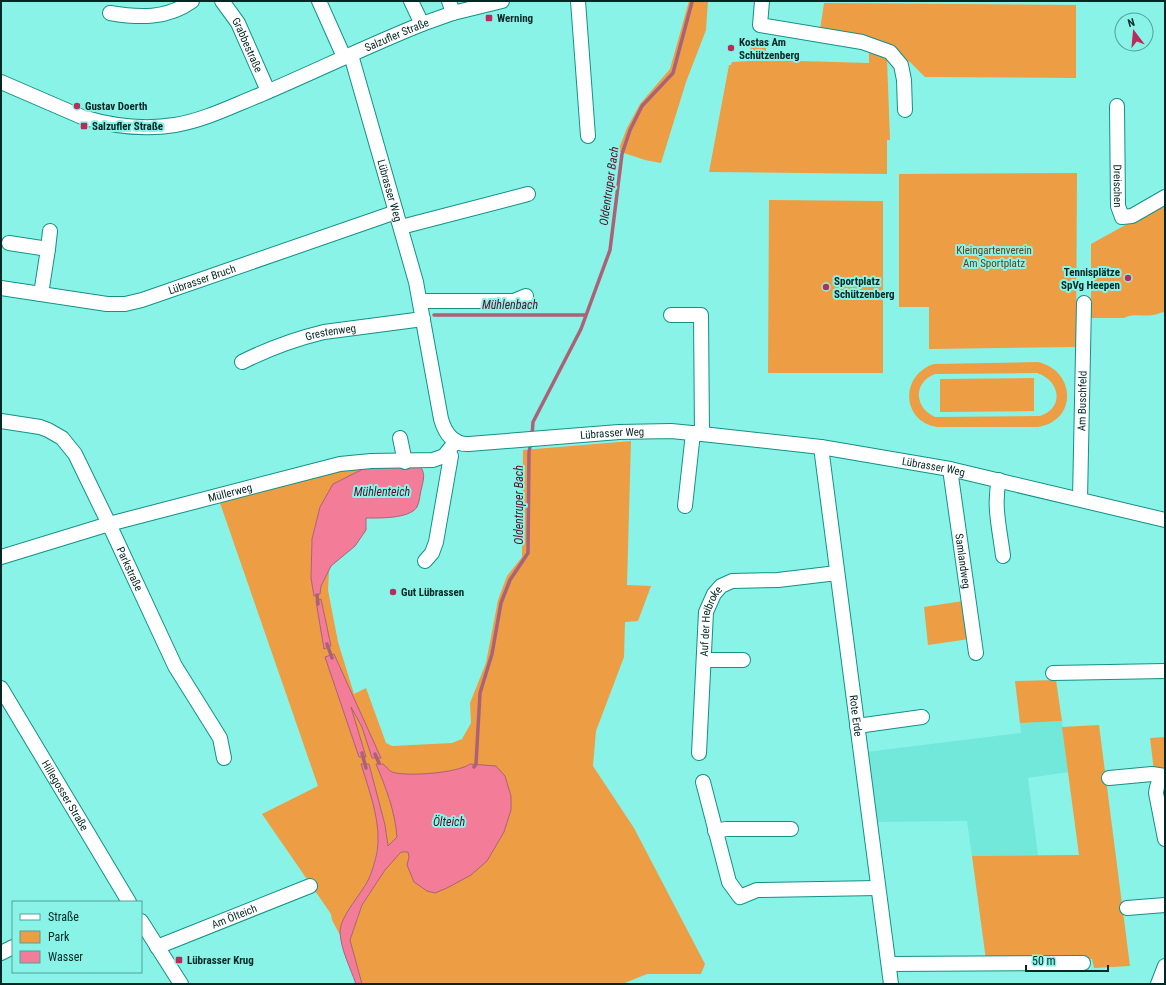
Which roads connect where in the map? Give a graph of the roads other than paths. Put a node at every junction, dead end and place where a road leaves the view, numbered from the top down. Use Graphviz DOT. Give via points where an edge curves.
graph roads {
  1 [pos="192,1"];
  2 [pos="222,1"];
  3 [pos="319,1"];
  4 [pos="411,1"];
  5 [pos="502,1"];
  6 [pos="578,1"];
  7 [pos="762,1"];
  8 [pos="481,3"];
  9 [pos="451,7"];
  10 [pos="110,13"];
  11 [pos="422,24"];
  12 [pos="347,56"];
  13 [pos="1,82"];
  14 [pos="268,91"];
  15 [pos="1117,106"];
  16 [pos="905,110"];
  17 [pos="588,136"];
  18 [pos="528,194"];
  19 [pos="1165,197"];
  20 [pos="396,212"];
  21 [pos="401,227"];
  22 [pos="50,231"];
  23 [pos="9,243"];
  24 [pos="48,249"];
  25 [pos="1,288"];
  26 [pos="42,294"];
  27 [pos="526,296"];
  28 [pos="420,301"];
  29 [pos="1084,303"];
  30 [pos="671,315"];
  31 [pos="423,319"];
  32 [pos="242,362"];
  33 [pos="1,421"];
  34 [pos="697,433"];
  35 [pos="400,438"];
  36 [pos="456,441"];
  37 [pos="821,447"];
  38 [pos="448,452"];
  39 [pos="405,462"];
  40 [pos="950,468"];
  41 [pos="999,480"];
  42 [pos="1080,500"];
  43 [pos="686,506"];
  44 [pos="1165,520"];
  45 [pos="109,524"];
  46 [pos="1003,556"];
  47 [pos="1,557"];
  48 [pos="425,561"];
  49 [pos="837,573"];
  50 [pos="976,653"];
  51 [pos="704,660"];
  52 [pos="743,660"];
  53 [pos="1165,671"];
  54 [pos="1053,673"];
  55 [pos="1,688"];
  56 [pos="922,717"];
  57 [pos="857,726"];
  58 [pos="699,753"];
  59 [pos="224,758"];
  60 [pos="1165,777"];
  61 [pos="1109,778"];
  62 [pos="703,782"];
  63 [pos="791,829"];
  64 [pos="715,831"];
  65 [pos="1165,839"];
  66 [pos="310,886"];
  67 [pos="878,888"];
  68 [pos="129,901"];
  69 [pos="1165,905"];
  70 [pos="1126,908"];
  71 [pos="142,922"];
  72 [pos="158,947"];
  73 [pos="12,948"];
  74 [pos="1,953"];
  75 [pos="1084,963"];
  76 [pos="888,964"];
  77 [pos="1165,966"];
  78 [pos="181,984"];
  79 [pos="891,984"];
  80 [pos="1158,984"];
  1 -- 10 [label="street" via="177,10 156,16 131,17"];
  2 -- 14 [label="street, Grabbestraße" via="238,24"];
  3 -- 12 [label="street, Lübrasser Weg"];
  4 -- 11 [label="street"];
  5 -- 8 [label="street, Salzufler Straße"];
  6 -- 17 [label="street"];
  7 -- 16 [label="street" via="760,25 862,42 890,52 901,65"];
  8 -- 9 [label="street, Salzufler Straße"];
  9 -- 11 [label="street, Salzufler Straße"];
  11 -- 12 [label="street, Salzufler Straße"];
  12 -- 14 [label="street, Salzufler Straße"];
  12 -- 20 [label="street, Lübrasser Weg"];
  13 -- 14 [label="street, Salzufler Straße" via="82,118 137,127 163,127 194,121"];
  15 -- 19 [label="street, Dreischen" via="1118,206 1122,217 1132,216"];
  18 -- 21 [label="street"];
  20 -- 21 [label="street, Lübrasser Weg"];
  20 -- 26 [label="street, Lübrasser Bruch" via="125,304 108,304"];
  21 -- 28 [label="street, Lübrasser Weg"];
  22 -- 24 [label="street"];
  23 -- 24 [label="street"];
  24 -- 26 [label="street"];
  25 -- 26 [label="street, Lübrasser Bruch"];
  27 -- 28 [label="street" via="514,301"];
  28 -- 31 [label="street, Lübrasser Weg"];
  29 -- 42 [label="street, Am Buschfeld"];
  30 -- 34 [label="street" via="701,315"];
  31 -- 32 [label="street, Grestenweg" via="324,332 262,352"];
  31 -- 36 [label="street, Lübrasser Weg" via="441,420 446,434"];
  33 -- 45 [label="street, Parkstraße" via="40,427 62,438 79,462"];
  34 -- 36 [label="street, Lübrasser Weg" via="618,432 468,444"];
  34 -- 37 [label="street, Lübrasser Weg"];
  34 -- 43 [label="street"];
  35 -- 39 [label="street"];
  36 -- 38 [label="street, Müllerweg"];
  37 -- 40 [label="street, Lübrasser Weg"];
  37 -- 49 [label="street, Rote Erde"];
  38 -- 39 [label="street, Müllerweg" via="433,460"];
  38 -- 48 [label="street" via="451,456 436,542 432,553"];
  39 -- 45 [label="street, Müllerweg" via="371,461 340,464"];
  40 -- 41 [label="street, Lübrasser Weg"];
  40 -- 50 [label="street, Samlandweg"];
  41 -- 42 [label="street, Lübrasser Weg"];
  41 -- 46 [label="street" via="996,491"];
  42 -- 44 [label="street, Lübrasser Weg"];
  45 -- 47 [label="street, Müllerweg"];
  45 -- 59 [label="street, Parkstraße" via="174,666 220,738"];
  49 -- 51 [label="street, Auf der Heibroke" via="778,580 732,581 721,586 714,594 706,612"];
  49 -- 57 [label="street, Rote Erde"];
  51 -- 52 [label="street"];
  51 -- 58 [label="street, Auf der Heibroke"];
  53 -- 54 [label="street"];
  55 -- 68 [label="street, Hillegosser Straße"];
  56 -- 57 [label="street"];
  57 -- 67 [label="street, Rote Erde"];
  60 -- 61 [label="street" via="1152,774"];
  60 -- 65 [label="street" via="1157,786 1156,793"];
  62 -- 64 [label="street"];
  63 -- 64 [label="street"];
  64 -- 67 [label="street" via="729,882 740,897 757,890"];
  66 -- 72 [label="street, Am Ölteich"];
  67 -- 76 [label="street, Rote Erde"];
  69 -- 70 [label="street"];
  71 -- 72 [label="street"];
  72 -- 78 [label="street"];
  73 -- 74 [label="street"];
  75 -- 76 [label="street"];
  76 -- 79 [label="street, Rote Erde"];
  77 -- 80 [label="street"];
}
